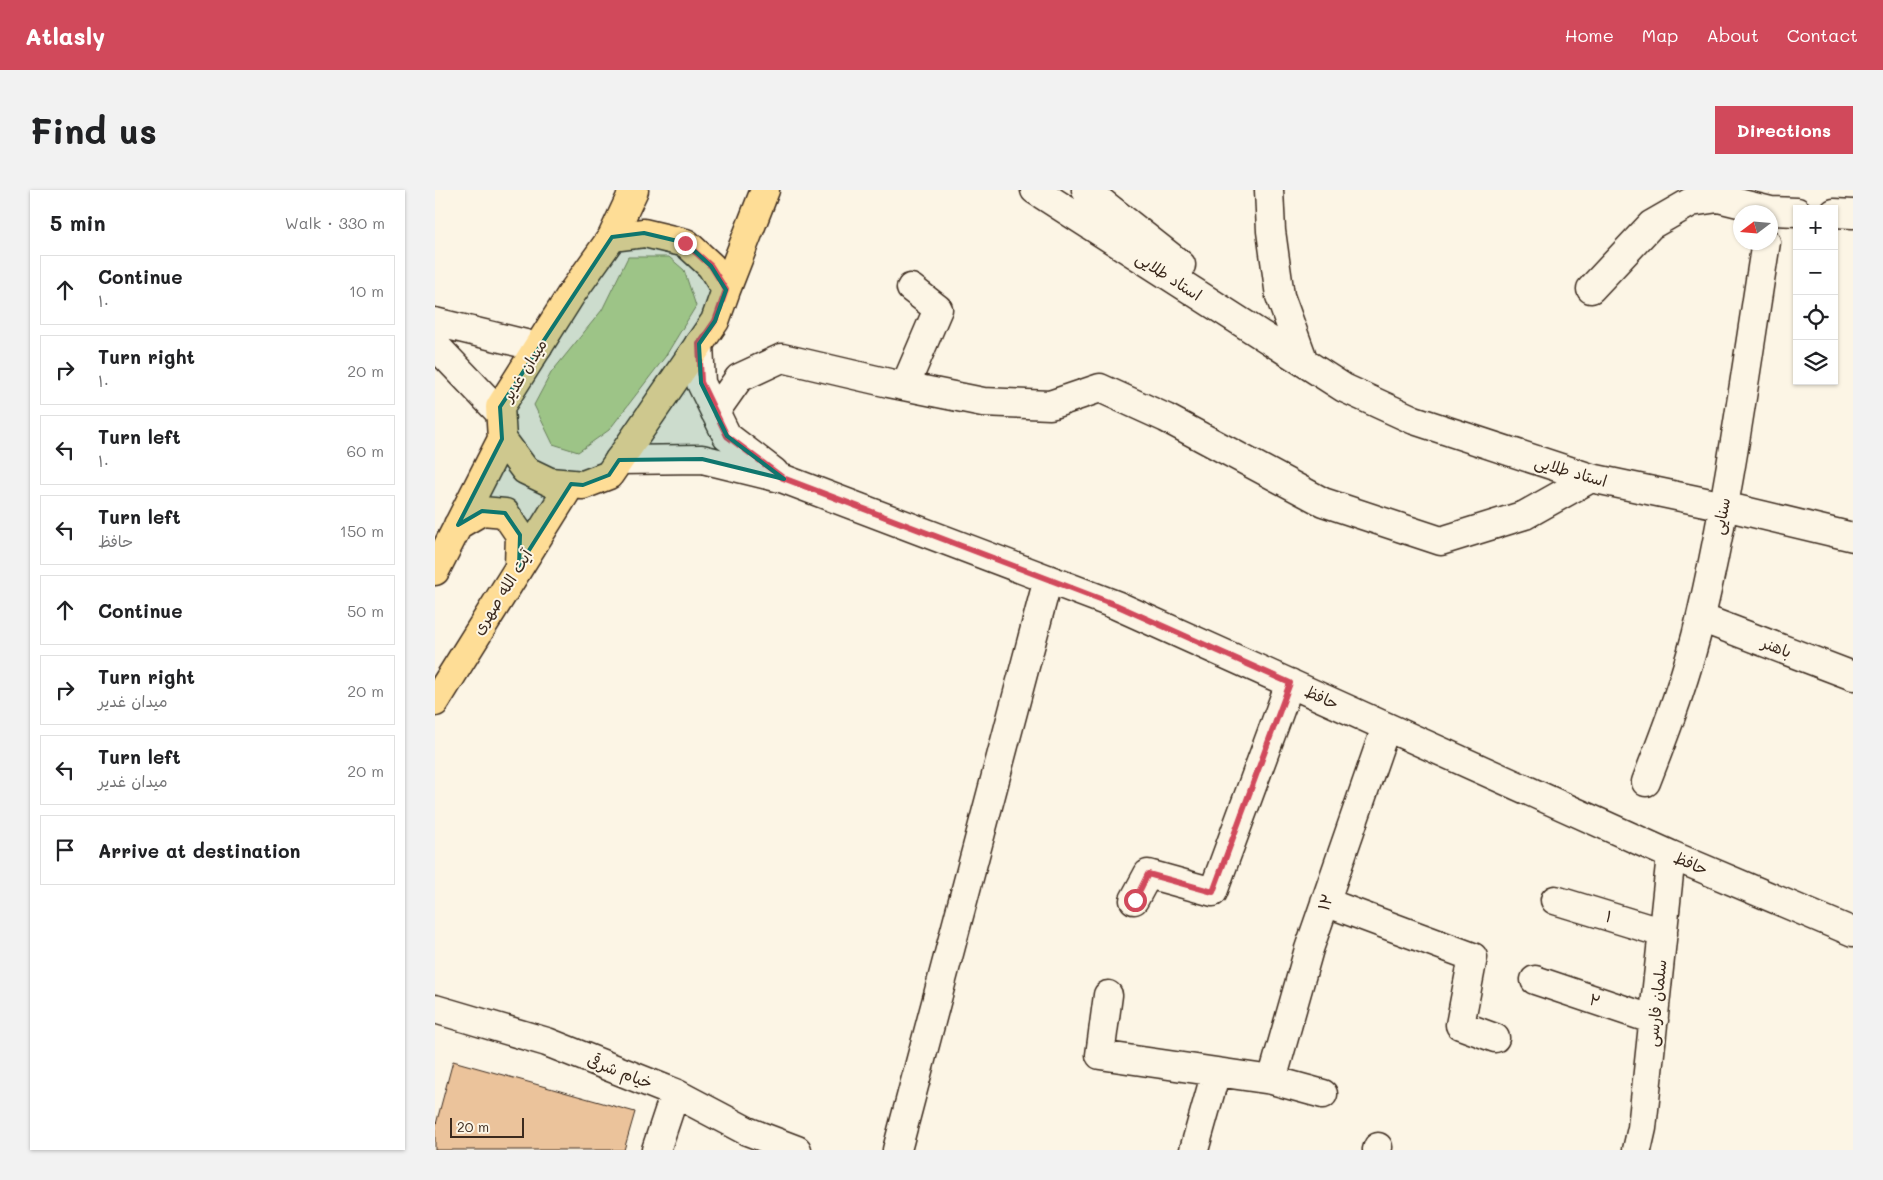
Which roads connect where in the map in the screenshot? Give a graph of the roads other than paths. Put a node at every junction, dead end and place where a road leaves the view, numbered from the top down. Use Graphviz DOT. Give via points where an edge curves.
graph roads {
  1 [pos="634,190"];
  2 [pos="765,190"];
  3 [pos="1035,190"];
  4 [pos="1086,190"];
  5 [pos="1269,190"];
  6 [pos="1779,212"];
  7 [pos="1838,213"];
  8 [pos="1853,214"];
  9 [pos="612,237"];
  10 [pos="1765,250"];
  11 [pos="911,288"];
  12 [pos="1591,289"];
  13 [pos="726,290"];
  14 [pos="435,322"];
  15 [pos="699,344"];
  16 [pos="435,345"];
  17 [pos="538,347"];
  18 [pos="1304,362"];
  19 [pos="905,386"];
  20 [pos="715,412"];
  21 [pos="501,426"];
  22 [pos="619,460"];
  23 [pos="783,478"];
  24 [pos="1591,478"];
  25 [pos="571,484"];
  26 [pos="1724,506"];
  27 [pos="459,525"];
  28 [pos="1853,536"];
  29 [pos="519,566"];
  30 [pos="435,572"];
  31 [pos="1048,579"];
  32 [pos="1701,618"];
  33 [pos="1853,676"];
  34 [pos="1290,683"];
  35 [pos="435,702"];
  36 [pos="1386,727"];
  37 [pos="1646,782"];
  38 [pos="1671,855"];
  39 [pos="1135,900"];
  40 [pos="1555,900"];
  41 [pos="1325,902"];
  42 [pos="1853,932"];
  43 [pos="1663,933"];
  44 [pos="1535,980"];
  45 [pos="1108,995"];
  46 [pos="435,1009"];
  47 [pos="1654,1020"];
  48 [pos="1495,1038"];
  49 [pos="1216,1072"];
  50 [pos="1272,1080"];
  51 [pos="675,1092"];
  52 [pos="1323,1094"];
  53 [pos="655,1150"];
  54 [pos="797,1150"];
  55 [pos="897,1150"];
  56 [pos="1194,1150"];
  57 [pos="1637,1150"];
  1 -- 9 [label="main road, میدان غدیر"];
  2 -- 13 [label="main road"];
  3 -- 18 [label="street, استاد طلایی"];
  4 -- 18 [label="street, استاد طلایی"];
  5 -- 18 [label="street" via="1280,296"];
  6 -- 12 [label="street" via="1717,198 1691,202 1651,224"];
  7 -- 8 [label="street"];
  9 -- 13 [label="main road" via="644,233 685,243 711,266"];
  9 -- 17 [label="main road, میدان غدیر"];
  10 -- 26 [label="street, سنایی"];
  11 -- 19 [label="street" via="938,309"];
  13 -- 15 [label="main road" via="715,321"];
  14 -- 17 [label="street"];
  15 -- 20 [label="street" via="701,382"];
  15 -- 22 [label="main road"];
  16 -- 21 [label="street"];
  17 -- 21 [label="main road, میدان غدیر" via="500,407"];
  18 -- 24 [label="street, استاد طلایی" via="1344,388 1414,420"];
  19 -- 20 [label="street" via="782,358 739,378"];
  19 -- 24 [label="street" via="983,402 1050,405 1100,388 1166,418 1323,502 1441,541 1525,515"];
  20 -- 23 [label="street" via="727,436"];
  21 -- 25 [label="main road" via="525,470 550,482"];
  21 -- 27 [label="main road"];
  22 -- 23 [label="street" via="702,459"];
  22 -- 25 [label="main road" via="609,475 583,485"];
  23 -- 31 [label="street, حافظ"];
  24 -- 26 [label="street, استاد طلایی"];
  25 -- 29 [label="main road, آیت الله صهری"];
  26 -- 28 [label="street, استاد طلایی"];
  26 -- 32 [label="street, سنایی"];
  27 -- 29 [label="main road" via="482,511 505,513 520,536"];
  27 -- 30 [label="main road"];
  29 -- 35 [label="main road, آیت الله صهری"];
  31 -- 34 [label="street, حافظ" via="1116,605"];
  31 -- 55 [label="street"];
  32 -- 33 [label="street, باهنر"];
  32 -- 37 [label="street, سنایی" via="1672,713"];
  34 -- 36 [label="street, حافظ"];
  34 -- 39 [label="street" via="1213,892 1148,874"];
  36 -- 38 [label="street, حافظ"];
  36 -- 41 [label="street, ۱۲"];
  38 -- 42 [label="street, حافظ"];
  38 -- 43 [label="street, سلمان فارسی"];
  40 -- 43 [label="street, ۱"];
  41 -- 48 [label="street" via="1473,957 1459,1025"];
  41 -- 50 [label="street, ۱۲"];
  43 -- 47 [label="street, سلمان فارسی"];
  44 -- 47 [label="street, ۲"];
  45 -- 49 [label="street" via="1100,1055"];
  46 -- 51 [label="street, خیام شرقی" via="547,1042"];
  47 -- 57 [label="street, سلمان فارسی"];
  49 -- 50 [label="street"];
  49 -- 56 [label="street"];
  50 -- 52 [label="street"];
  51 -- 53 [label="street"];
  51 -- 54 [label="street, خیام شرقی" via="747,1132"];
}
